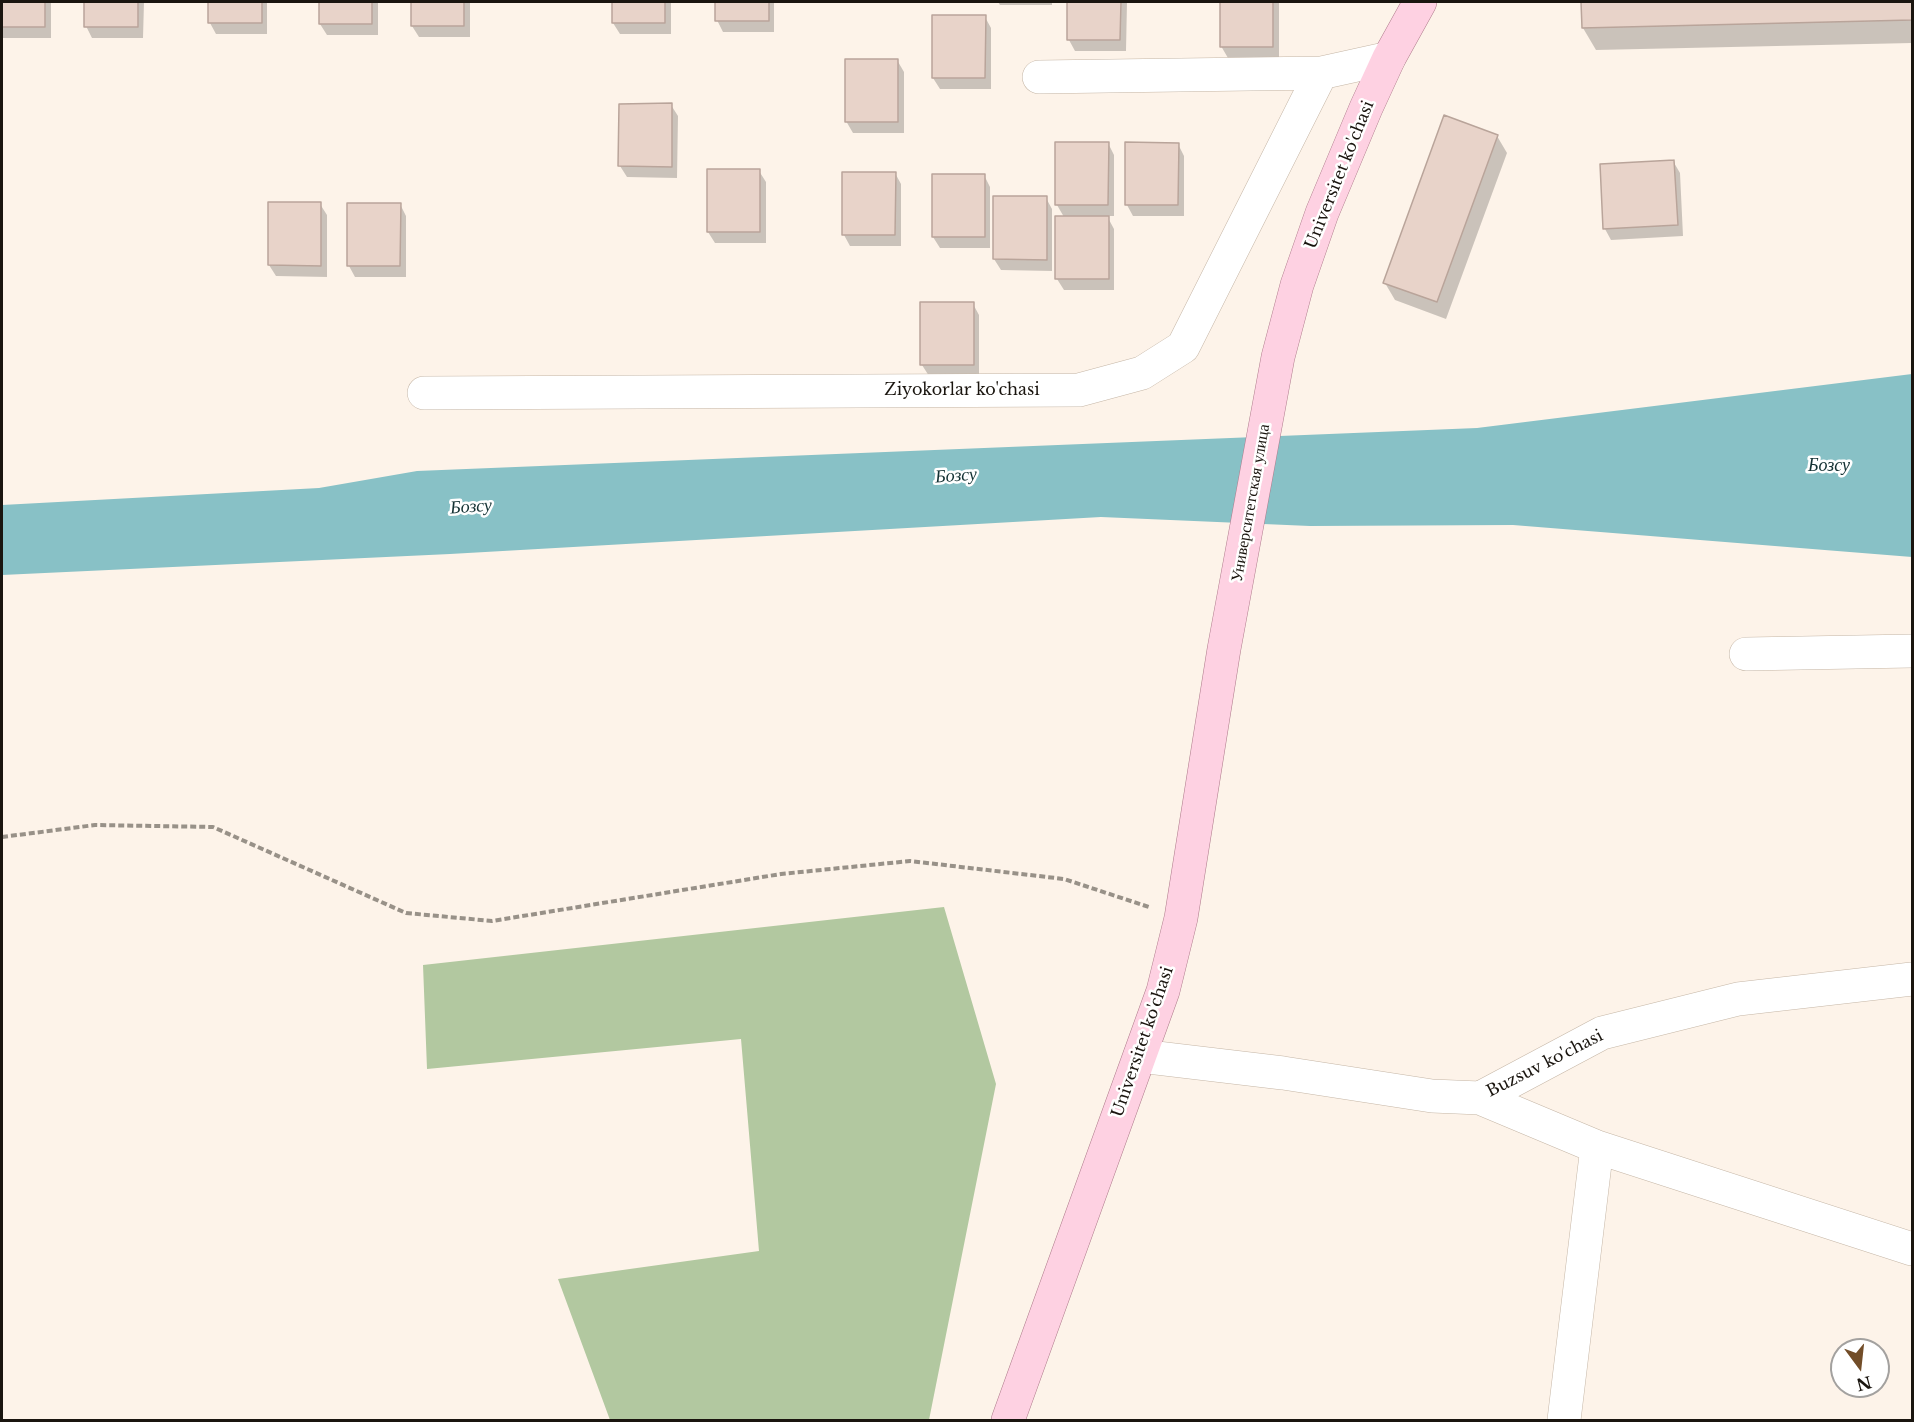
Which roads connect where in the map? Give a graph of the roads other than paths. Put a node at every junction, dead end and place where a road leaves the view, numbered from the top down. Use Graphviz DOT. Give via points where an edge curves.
graph roads {
  1 [pos="1420,2"];
  2 [pos="1389,58"];
  3 [pos="1321,73"];
  4 [pos="1039,77"];
  5 [pos="1278,357"];
  6 [pos="424,393"];
  7 [pos="1224,649"];
  8 [pos="1912,651"];
  9 [pos="1746,654"];
  10 [pos="1912,979"];
  11 [pos="1140,1056"];
  12 [pos="1480,1098"];
  13 [pos="1597,1147"];
  14 [pos="1912,1249"];
  15 [pos="1008,1420"];
  16 [pos="1564,1420"];
  1 -- 2 [label="main road, Universitet ko'chasi"];
  2 -- 3 [label="street"];
  2 -- 5 [label="main road, Universitet ko'chasi" via="1322,213"];
  3 -- 4 [label="street"];
  3 -- 6 [label="street, Ziyokorlar ko'chasi" via="1183,347 1142,373 1079,390"];
  5 -- 7 [label="main road, Университетская улица"];
  7 -- 11 [label="main road, Universitet ko'chasi" via="1181,918 1163,992"];
  8 -- 9 [label="street"];
  10 -- 12 [label="street, Buzsuv ko'chasi" via="1738,999 1602,1033"];
  11 -- 12 [label="street, Buzsuv ko'chasi" via="1432,1096"];
  11 -- 15 [label="main road, Universitet ko'chasi"];
  12 -- 13 [label="street"];
  13 -- 14 [label="street"];
  13 -- 16 [label="street"];
}
